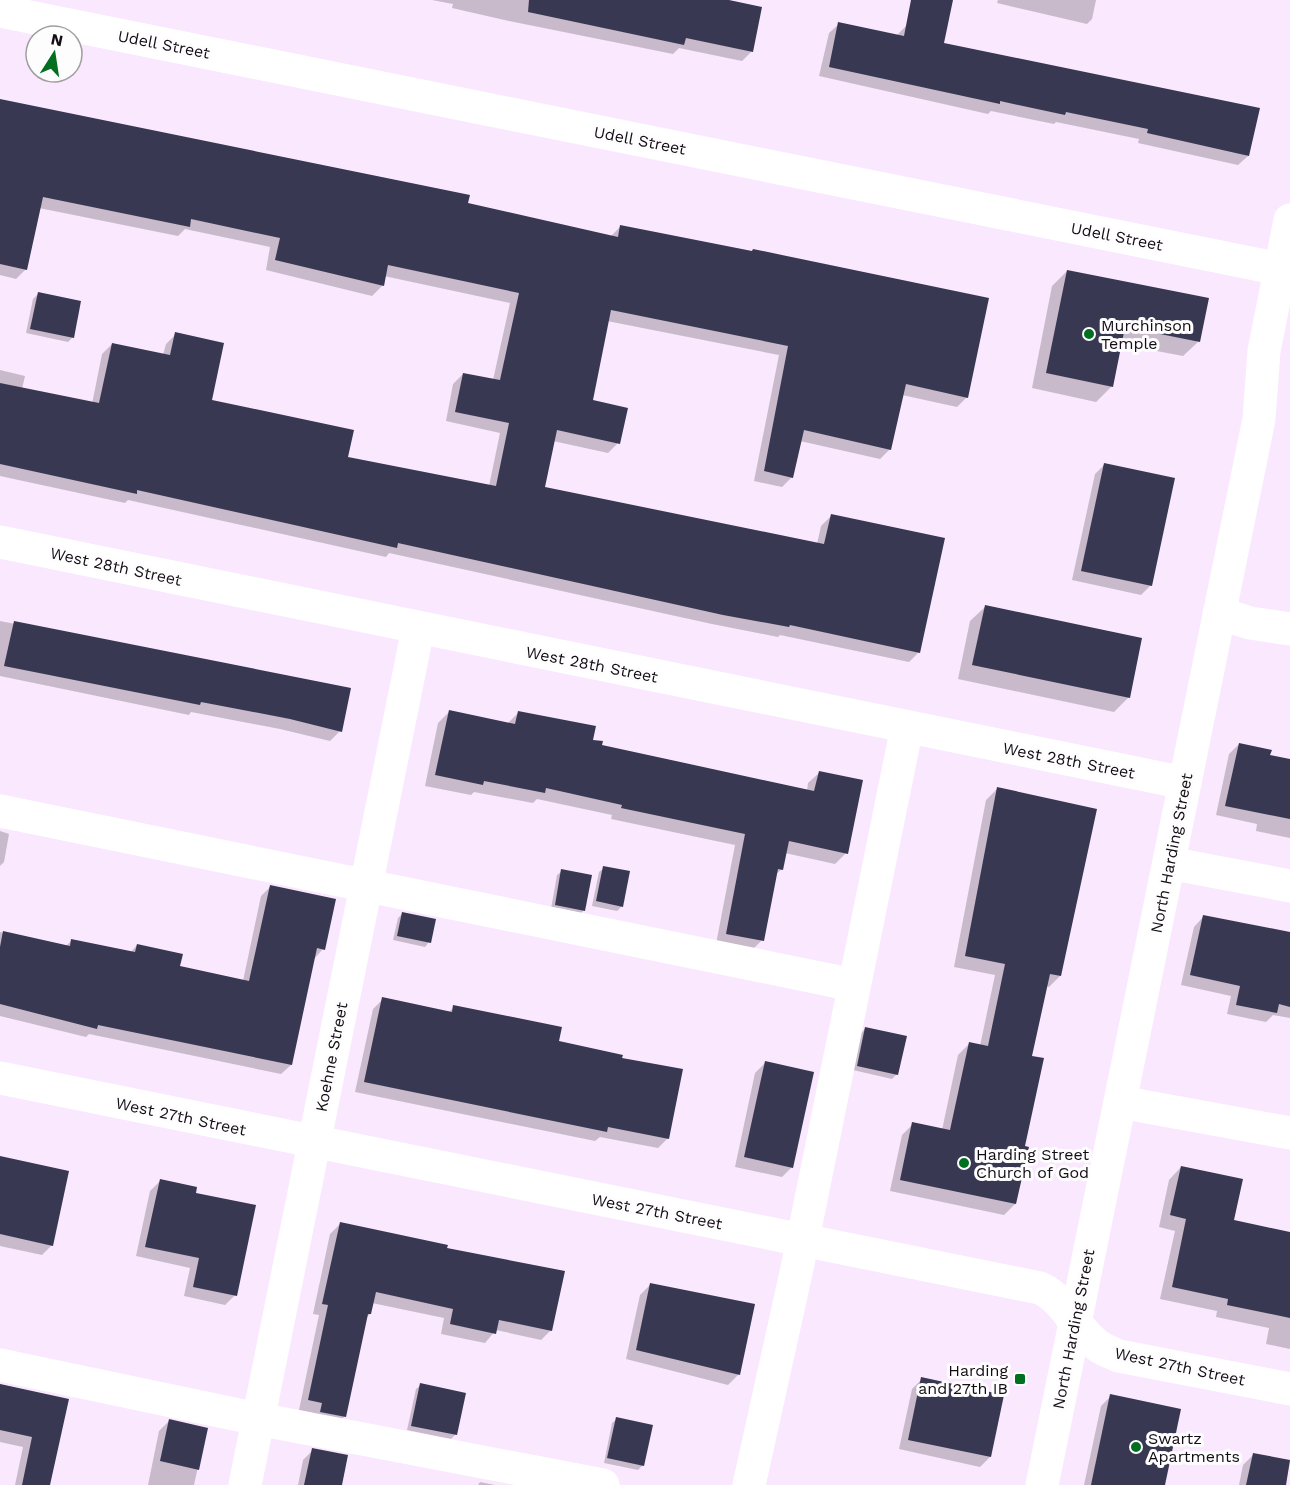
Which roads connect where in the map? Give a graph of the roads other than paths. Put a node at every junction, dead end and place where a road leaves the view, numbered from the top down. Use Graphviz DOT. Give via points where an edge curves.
graph roads {
  1 [pos="0,11"];
  2 [pos="1290,220"];
  3 [pos="1280,269"];
  4 [pos="1276,387"];
  5 [pos="0,542"];
  6 [pos="1220,613"];
  7 [pos="418,629"];
  8 [pos="1290,629"];
  9 [pos="907,727"];
  10 [pos="1185,783"];
  11 [pos="0,811"];
  12 [pos="1169,863"];
  13 [pos="366,885"];
  14 [pos="1290,886"];
  15 [pos="854,985"];
  16 [pos="0,1078"];
  17 [pos="1120,1102"];
  18 [pos="1290,1133"];
  19 [pos="314,1143"];
  20 [pos="802,1240"];
  21 [pos="1075,1322"];
  22 [pos="0,1365"];
  23 [pos="1290,1389"];
  24 [pos="258,1419"];
  25 [pos="244,1485"];
  26 [pos="603,1485"];
  27 [pos="749,1485"];
  28 [pos="1042,1485"];
  1 -- 3 [label="street, Udell Street"];
  2 -- 3 [label="street, North Harding Street"];
  3 -- 4 [label="street, North Harding Street" via="1264,351"];
  4 -- 6 [label="street, North Harding Street" via="1259,419"];
  5 -- 7 [label="street, West 28th Street"];
  6 -- 8 [label="street" via="1250,623"];
  6 -- 10 [label="street, North Harding Street"];
  7 -- 9 [label="street, West 28th Street"];
  7 -- 13 [label="street, Koehne Street"];
  9 -- 10 [label="street, West 28th Street"];
  9 -- 15 [label="street"];
  10 -- 12 [label="street, North Harding Street"];
  11 -- 13 [label="street"];
  12 -- 14 [label="street"];
  12 -- 17 [label="street, North Harding Street"];
  13 -- 15 [label="street"];
  13 -- 19 [label="street, Koehne Street"];
  15 -- 20 [label="street"];
  16 -- 19 [label="street, West 27th Street"];
  17 -- 18 [label="street"];
  17 -- 21 [label="street, North Harding Street"];
  19 -- 20 [label="street, West 27th Street"];
  19 -- 24 [label="street, Koehne Street"];
  20 -- 21 [label="street, West 27th Street" via="1040,1288 1050,1292"];
  20 -- 27 [label="street"];
  21 -- 23 [label="street, West 27th Street" via="1098,1346 1119,1356"];
  21 -- 28 [label="street, North Harding Street"];
  22 -- 24 [label="street"];
  24 -- 25 [label="street, Koehne Street"];
  24 -- 26 [label="street"];
}
